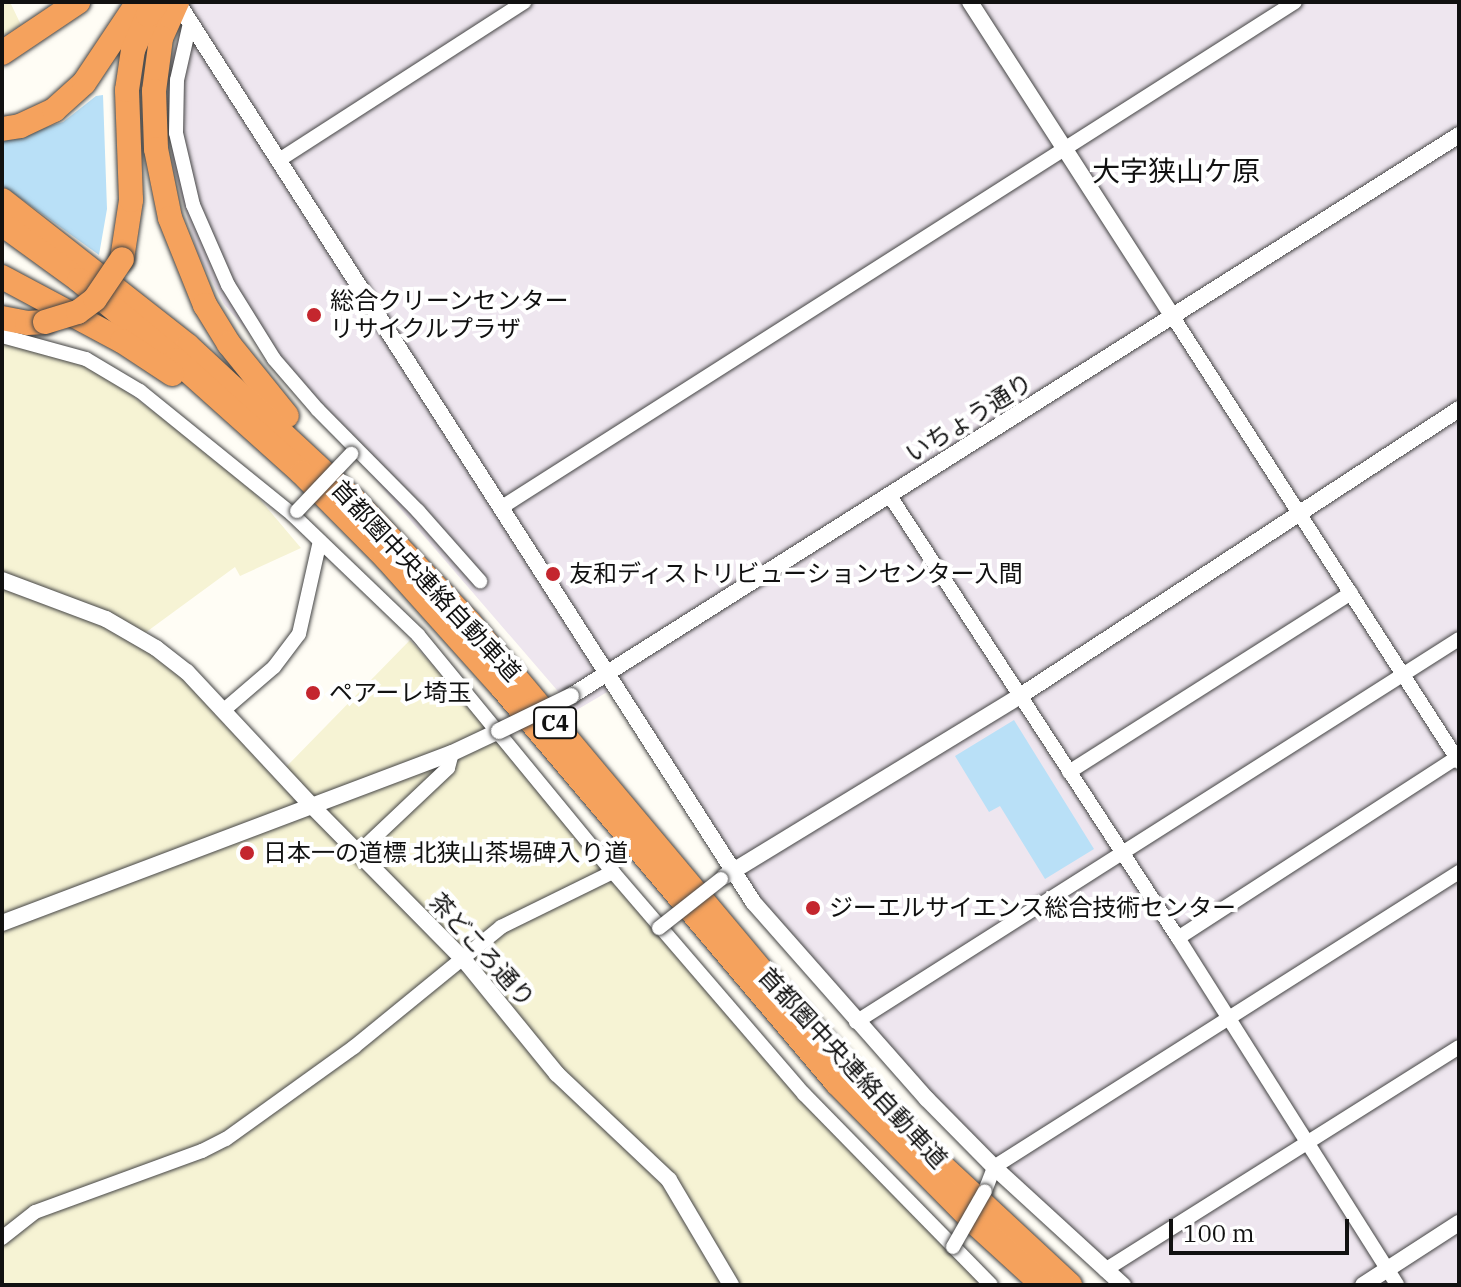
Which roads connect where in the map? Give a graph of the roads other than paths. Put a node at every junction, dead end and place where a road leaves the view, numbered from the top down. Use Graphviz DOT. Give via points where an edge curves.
graph roads {
  1 [pos="78,2"];
  2 [pos="138,2"];
  3 [pos="158,2"];
  4 [pos="524,2"];
  5 [pos="970,2"];
  6 [pos="1295,2"];
  7 [pos="184,12"];
  8 [pos="2,53"];
  9 [pos="2,129"];
  10 [pos="1459,135"];
  11 [pos="1065,147"];
  12 [pos="279,160"];
  13 [pos="2,200"];
  14 [pos="2,224"];
  15 [pos="2,277"];
  16 [pos="1173,317"];
  17 [pos="2,318"];
  18 [pos="2,336"];
  19 [pos="1459,409"];
  20 [pos="354,452"];
  21 [pos="890,496"];
  22 [pos="502,507"];
  23 [pos="295,513"];
  24 [pos="1302,514"];
  25 [pos="320,541"];
  26 [pos="386,558"];
  27 [pos="422,571"];
  28 [pos="2,580"];
  29 [pos="480,581"];
  30 [pos="1351,593"];
  31 [pos="1459,639"];
  32 [pos="1403,675"];
  33 [pos="607,676"];
  34 [pos="1020,696"];
  35 [pos="224,710"];
  36 [pos="499,731"];
  37 [pos="452,753"];
  38 [pos="1458,760"];
  39 [pos="1069,772"];
  40 [pos="310,804"];
  41 [pos="358,853"];
  42 [pos="1123,855"];
  43 [pos="613,872"];
  44 [pos="1459,872"];
  45 [pos="726,876"];
  46 [pos="2,923"];
  47 [pos="659,928"];
  48 [pos="1178,938"];
  49 [pos="464,960"];
  50 [pos="1230,1020"];
  51 [pos="856,1022"];
  52 [pos="1459,1047"];
  53 [pos="1308,1143"];
  54 [pos="994,1167"];
  55 [pos="1459,1223"];
  56 [pos="2,1238"];
  57 [pos="953,1247"];
  58 [pos="1105,1270"];
  59 [pos="1388,1270"];
  60 [pos="984,1283"];
  61 [pos="731,1285"];
  62 [pos="1043,1285"];
  63 [pos="1070,1285"];
  64 [pos="1123,1285"];
  65 [pos="1363,1285"];
  66 [pos="1397,1285"];
  1 -- 8 [label="highway"];
  2 -- 9 [label="highway" via="84,83 54,110"];
  3 -- 17 [label="highway, bridge" via="133,50 127,90 131,200 122,259 95,299 78,312 45,322"];
  4 -- 12 [label="street"];
  5 -- 11 [label="street"];
  6 -- 11 [label="street"];
  7 -- 12 [label="street"];
  7 -- 20 [label="street" via="176,133 193,205 228,285 274,359"];
  7 -- 27 [label="highway" via="161,38 154,120 162,184 191,276 256,381"];
  10 -- 16 [label="street, いちょう通り"];
  11 -- 16 [label="street"];
  11 -- 22 [label="street"];
  12 -- 22 [label="street"];
  13 -- 27 [label="highway, 首都圏中央連絡自動車道 / C4" via="200,356 313,459"];
  14 -- 26 [label="highway, 首都圏中央連絡自動車道 / C4" via="187,369"];
  15 -- 26 [label="highway" via="179,378 246,429"];
  16 -- 21 [label="street, いちょう通り"];
  16 -- 24 [label="street"];
  18 -- 23 [label="street" via="86,359 140,391"];
  19 -- 24 [label="street"];
  20 -- 23 [label="street, bridge"];
  20 -- 29 [label="street" via="418,511"];
  21 -- 33 [label="street, いちょう通り"];
  21 -- 34 [label="street"];
  22 -- 33 [label="street"];
  23 -- 25 [label="street"];
  24 -- 30 [label="street"];
  24 -- 34 [label="street"];
  25 -- 35 [label="street" via="299,634 274,667"];
  25 -- 36 [label="street" via="418,635"];
  26 -- 62 [label="highway, 首都圏中央連絡自動車道 / C4" via="837,1083"];
  27 -- 63 [label="highway, 首都圏中央連絡自動車道 / C4" via="851,1071 928,1153"];
  28 -- 35 [label="street, 茶どころ通り" via="106,619 156,648"];
  30 -- 32 [label="street"];
  30 -- 39 [label="street"];
  31 -- 32 [label="street"];
  32 -- 38 [label="street"];
  32 -- 42 [label="street"];
  33 -- 36 [label="street, いちょう通り, bridge"];
  33 -- 45 [label="street"];
  34 -- 39 [label="street"];
  34 -- 45 [label="street"];
  35 -- 40 [label="street, 茶どころ通り"];
  36 -- 37 [label="street, いちょう通り"];
  36 -- 43 [label="street"];
  37 -- 40 [label="street, いちょう通り"];
  37 -- 41 [label="street" via="448,768"];
  38 -- 48 [label="street"];
  39 -- 42 [label="street"];
  40 -- 41 [label="street, 茶どころ通り"];
  40 -- 46 [label="street, いちょう通り"];
  41 -- 49 [label="street, 茶どころ通り"];
  42 -- 48 [label="street"];
  42 -- 51 [label="street"];
  43 -- 47 [label="street"];
  43 -- 49 [label="street" via="501,927"];
  44 -- 50 [label="street"];
  45 -- 47 [label="street, bridge"];
  45 -- 51 [label="street"];
  47 -- 57 [label="street" via="804,1094"];
  48 -- 50 [label="street"];
  49 -- 56 [label="street" via="226,1139 35,1212"];
  49 -- 61 [label="street, 茶どころ通り" via="557,1074 669,1180"];
  50 -- 53 [label="street"];
  50 -- 54 [label="street"];
  51 -- 54 [label="street"];
  52 -- 53 [label="street"];
  53 -- 58 [label="street"];
  53 -- 59 [label="street"];
  54 -- 57 [label="street, bridge"];
  54 -- 58 [label="street"];
  55 -- 59 [label="street"];
  57 -- 60 [label="street"];
  58 -- 64 [label="street"];
  59 -- 65 [label="street"];
  59 -- 66 [label="street"];
}
